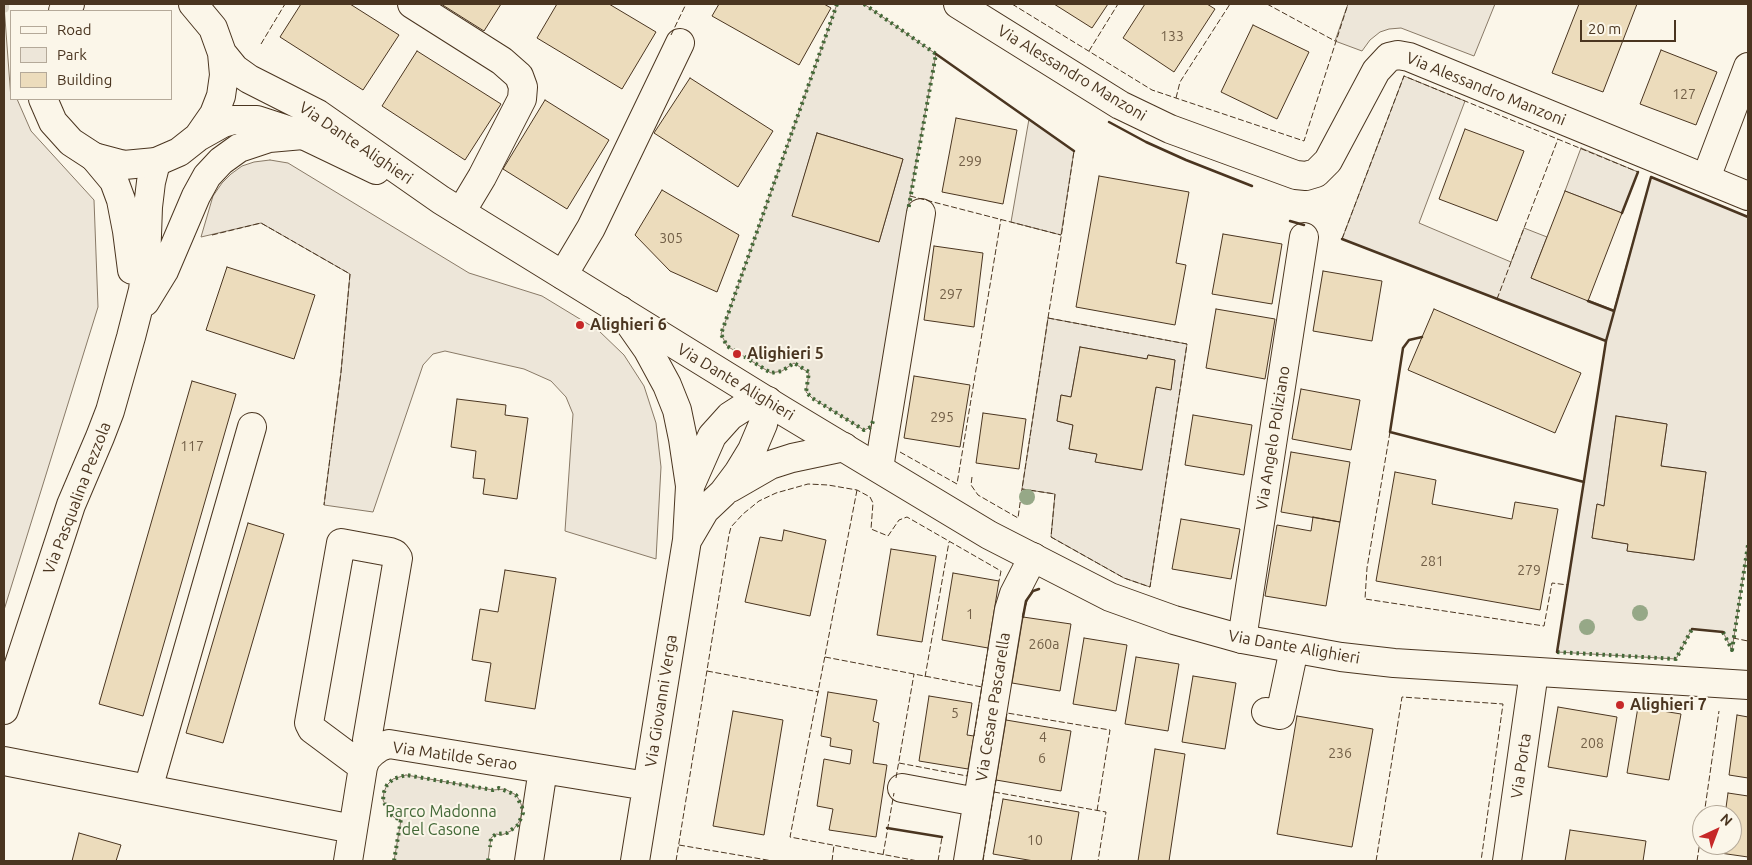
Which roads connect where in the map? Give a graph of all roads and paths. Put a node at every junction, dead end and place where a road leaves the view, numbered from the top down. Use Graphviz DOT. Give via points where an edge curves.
graph roads {
  1 [pos="412,4"];
  2 [pos="958,4"];
  3 [pos="195,5"];
  4 [pos="680,43"];
  5 [pos="222,53"];
  6 [pos="1748,67"];
  7 [pos="43,100"];
  8 [pos="303,135"];
  9 [pos="198,137"];
  10 [pos="94,157"];
  11 [pos="156,162"];
  12 [pos="207,176"];
  13 [pos="1706,178"];
  14 [pos="1748,196"];
  15 [pos="451,206"];
  16 [pos="921,213"];
  17 [pos="1304,237"];
  18 [pos="563,275"];
  19 [pos="620,310"];
  20 [pos="137,313"];
  21 [pos="768,401"];
  22 [pos="252,427"];
  23 [pos="844,447"];
  24 [pos="879,468"];
  25 [pos="690,486"];
  26 [pos="722,493"];
  27 [pos="687,540"];
  28 [pos="1033,558"];
  29 [pos="1242,639"];
  30 [pos="1294,649"];
  31 [pos="1534,672"];
  32 [pos="1748,685"];
  33 [pos="4,710"];
  34 [pos="1266,712"];
  35 [pos="368,759"];
  36 [pos="4,761"];
  37 [pos="542,769"];
  38 [pos="647,786"];
  39 [pos="902,788"];
  40 [pos="148,789"];
  41 [pos="977,802"];
  42 [pos="353,829"];
  43 [pos="348,861"];
  44 [pos="529,861"];
  45 [pos="635,861"];
  46 [pos="968,861"];
  47 [pos="1507,861"];
  1 -- 15 [label="street" via="502,61 519,76 523,87 522,99 482,177"];
  2 -- 13 [label="street, Via Alessandro Manzoni" via="1120,105 1170,129 1296,175 1316,173 1328,161 1376,71 1388,58 1398,55"];
  3 -- 5 [label="street" via="213,28"];
  4 -- 18 [label="street" via="592,228"];
  5 -- 9 [label="street" via="224,75 221,96 214,114"];
  5 -- 15 [label="street, Via Dante Alighieri" via="235,69 249,79 318,114"];
  6 -- 13 [label="street"];
  7 -- 10 [label="street" via="53,122 72,142"];
  8 -- 9 [label="street, Via Dante Alighieri" via="257,120 243,119 223,123"];
  8 -- 12 [label="street, Via Dante Alighieri" via="269,138 239,148"];
  8 -- 15 [label="street, Via Dante Alighieri"];
  9 -- 11 [label="street" via="179,152"];
  10 -- 11 [label="street" via="124,165"];
  10 -- 20 [label="street, Via Pasqualina Pezzola" via="114,181 121,200 128,231"];
  11 -- 20 [label="street, Via Pasqualina Pezzola" via="148,207 143,290"];
  12 -- 20 [label="street, Via Pasqualina Pezzola" via="164,271"];
  13 -- 14 [label="street, Via Alessandro Manzoni"];
  15 -- 18 [label="street, Via Dante Alighieri"];
  16 -- 24 [label="street"];
  17 -- 29 [label="street, Via Angelo Poliziano"];
  18 -- 19 [label="street, Via Dante Alighieri"];
  19 -- 21 [label="street, Via Dante Alighieri"];
  19 -- 25 [label="street, Via Giovanni Verga" via="648,350 677,410"];
  20 -- 33 [label="street, Via Pasqualina Pezzola" via="110,410 71,505"];
  21 -- 23 [label="street, Via Dante Alighieri"];
  21 -- 25 [label="street, Via Giovanni Verga" via="744,407 730,416 712,436"];
  21 -- 26 [label="street, Via Giovanni Verga" via="752,450"];
  22 -- 40 [label="street"];
  23 -- 24 [label="street, Via Dante Alighieri"];
  23 -- 26 [label="street, Via Giovanni Verga" via="770,466"];
  24 -- 28 [label="street, Via Dante Alighieri"];
  25 -- 27 [label="street, Via Giovanni Verga"];
  26 -- 27 [label="street, Via Giovanni Verga" via="705,510"];
  27 -- 38 [label="street, Via Giovanni Verga"];
  28 -- 29 [label="street, Via Dante Alighieri" via="1110,597 1174,620"];
  28 -- 41 [label="street, Via Cesare Pascarella" via="1009,610"];
  29 -- 30 [label="street, Via Dante Alighieri"];
  30 -- 31 [label="street, Via Dante Alighieri" via="1394,663"];
  30 -- 34 [label="street" via="1280,715"];
  31 -- 32 [label="street, Via Dante Alighieri"];
  31 -- 47 [label="street, Via Porta"];
  35 -- 35 [label="street" via="367,740 398,558 390,552 341,543 309,723 312,729"];
  35 -- 37 [label="street, Via Matilde Serao" via="380,747 389,744"];
  35 -- 42 [label="street"];
  36 -- 40 [label="street"];
  37 -- 38 [label="street, Via Matilde Serao"];
  37 -- 44 [label="street"];
  38 -- 45 [label="street, Via Giovanni Verga"];
  39 -- 41 [label="street"];
  40 -- 42 [label="street"];
  41 -- 46 [label="street, Via Cesare Pascarella"];
  42 -- 43 [label="street"];
}
